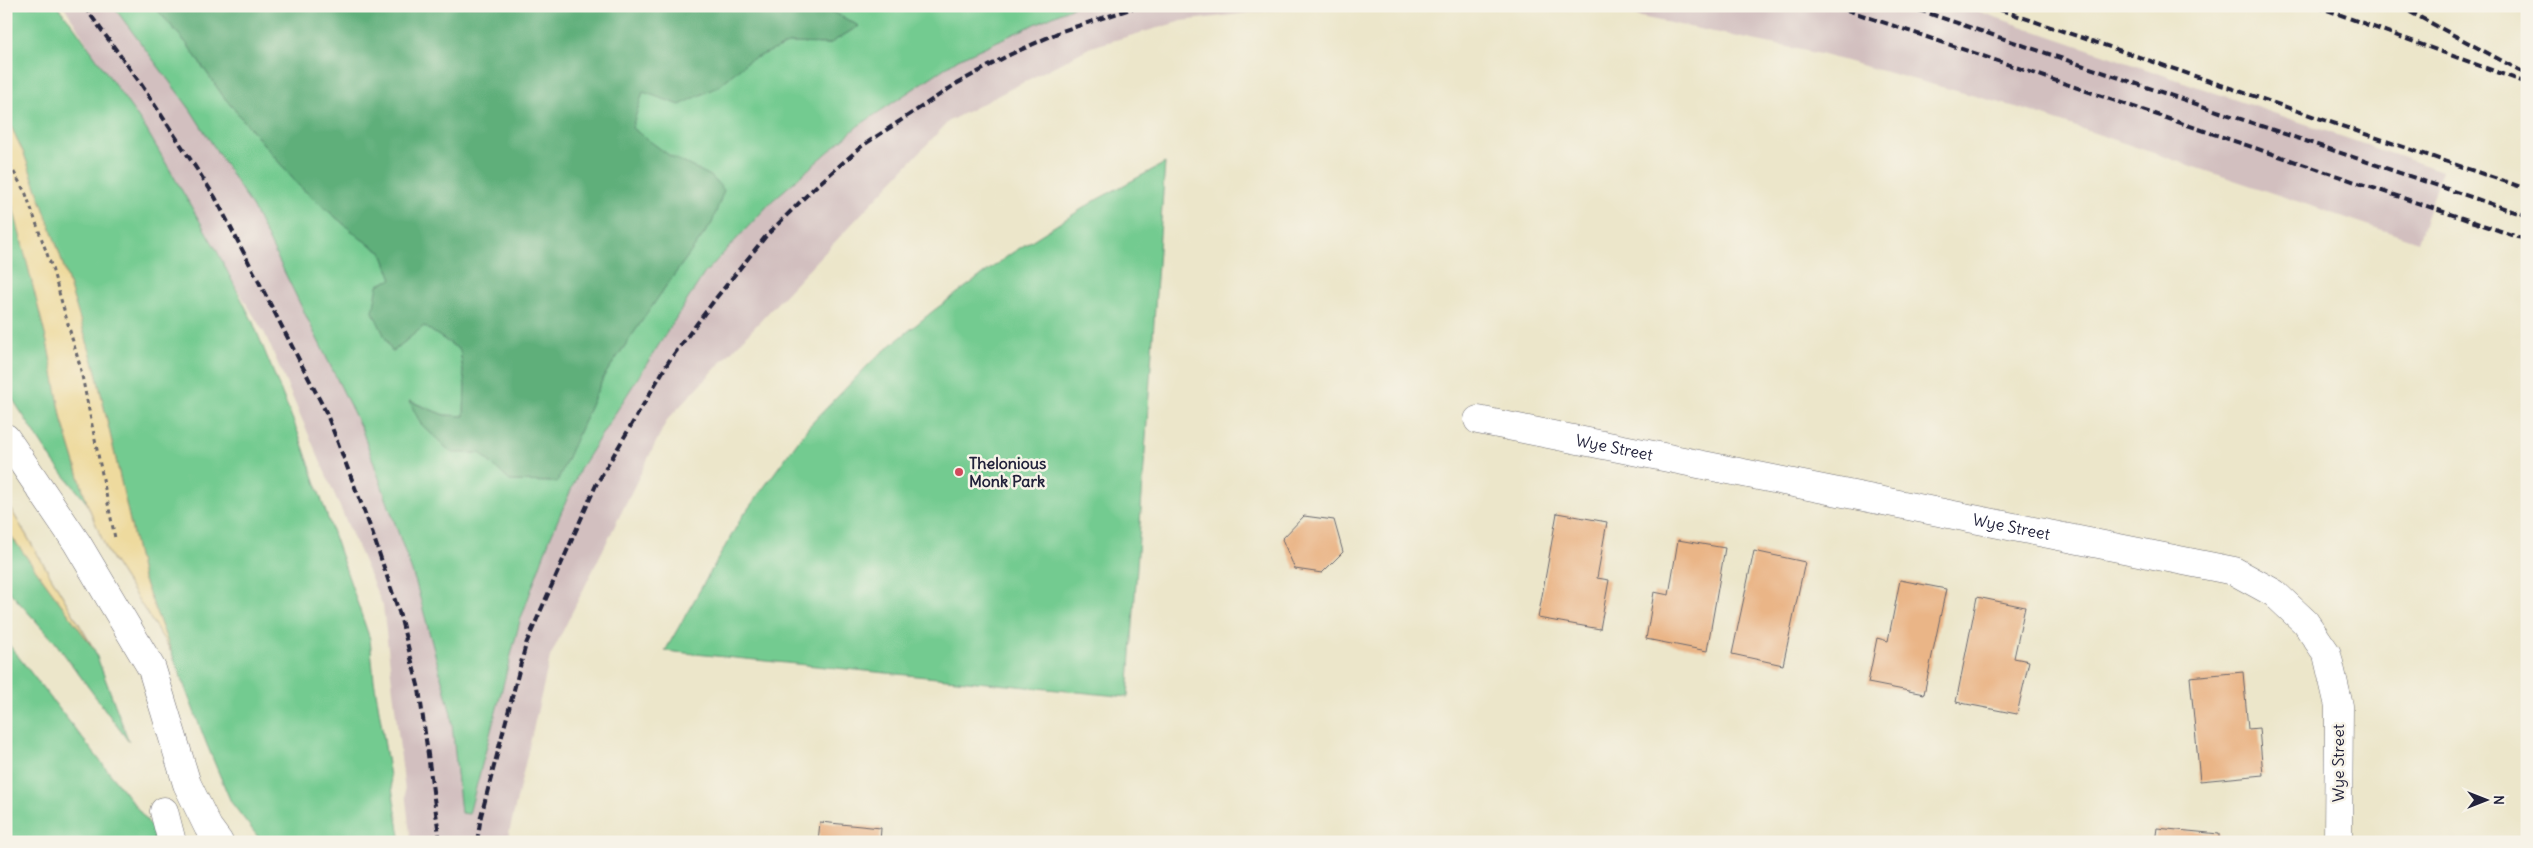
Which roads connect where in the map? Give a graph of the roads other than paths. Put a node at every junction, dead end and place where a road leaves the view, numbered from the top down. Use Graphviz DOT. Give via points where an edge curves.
graph roads {
  1 [pos="1478,420"];
  2 [pos="6,438"];
  3 [pos="164,811"];
  4 [pos="172,842"];
  5 [pos="219,842"];
  6 [pos="2338,842"];
  1 -- 6 [label="street, Wye Street" via="2234,572 2274,593 2305,622 2327,654 2339,706"];
  2 -- 5 [label="street" via="77,543 152,670 187,784"];
  3 -- 4 [label="street"];
}
